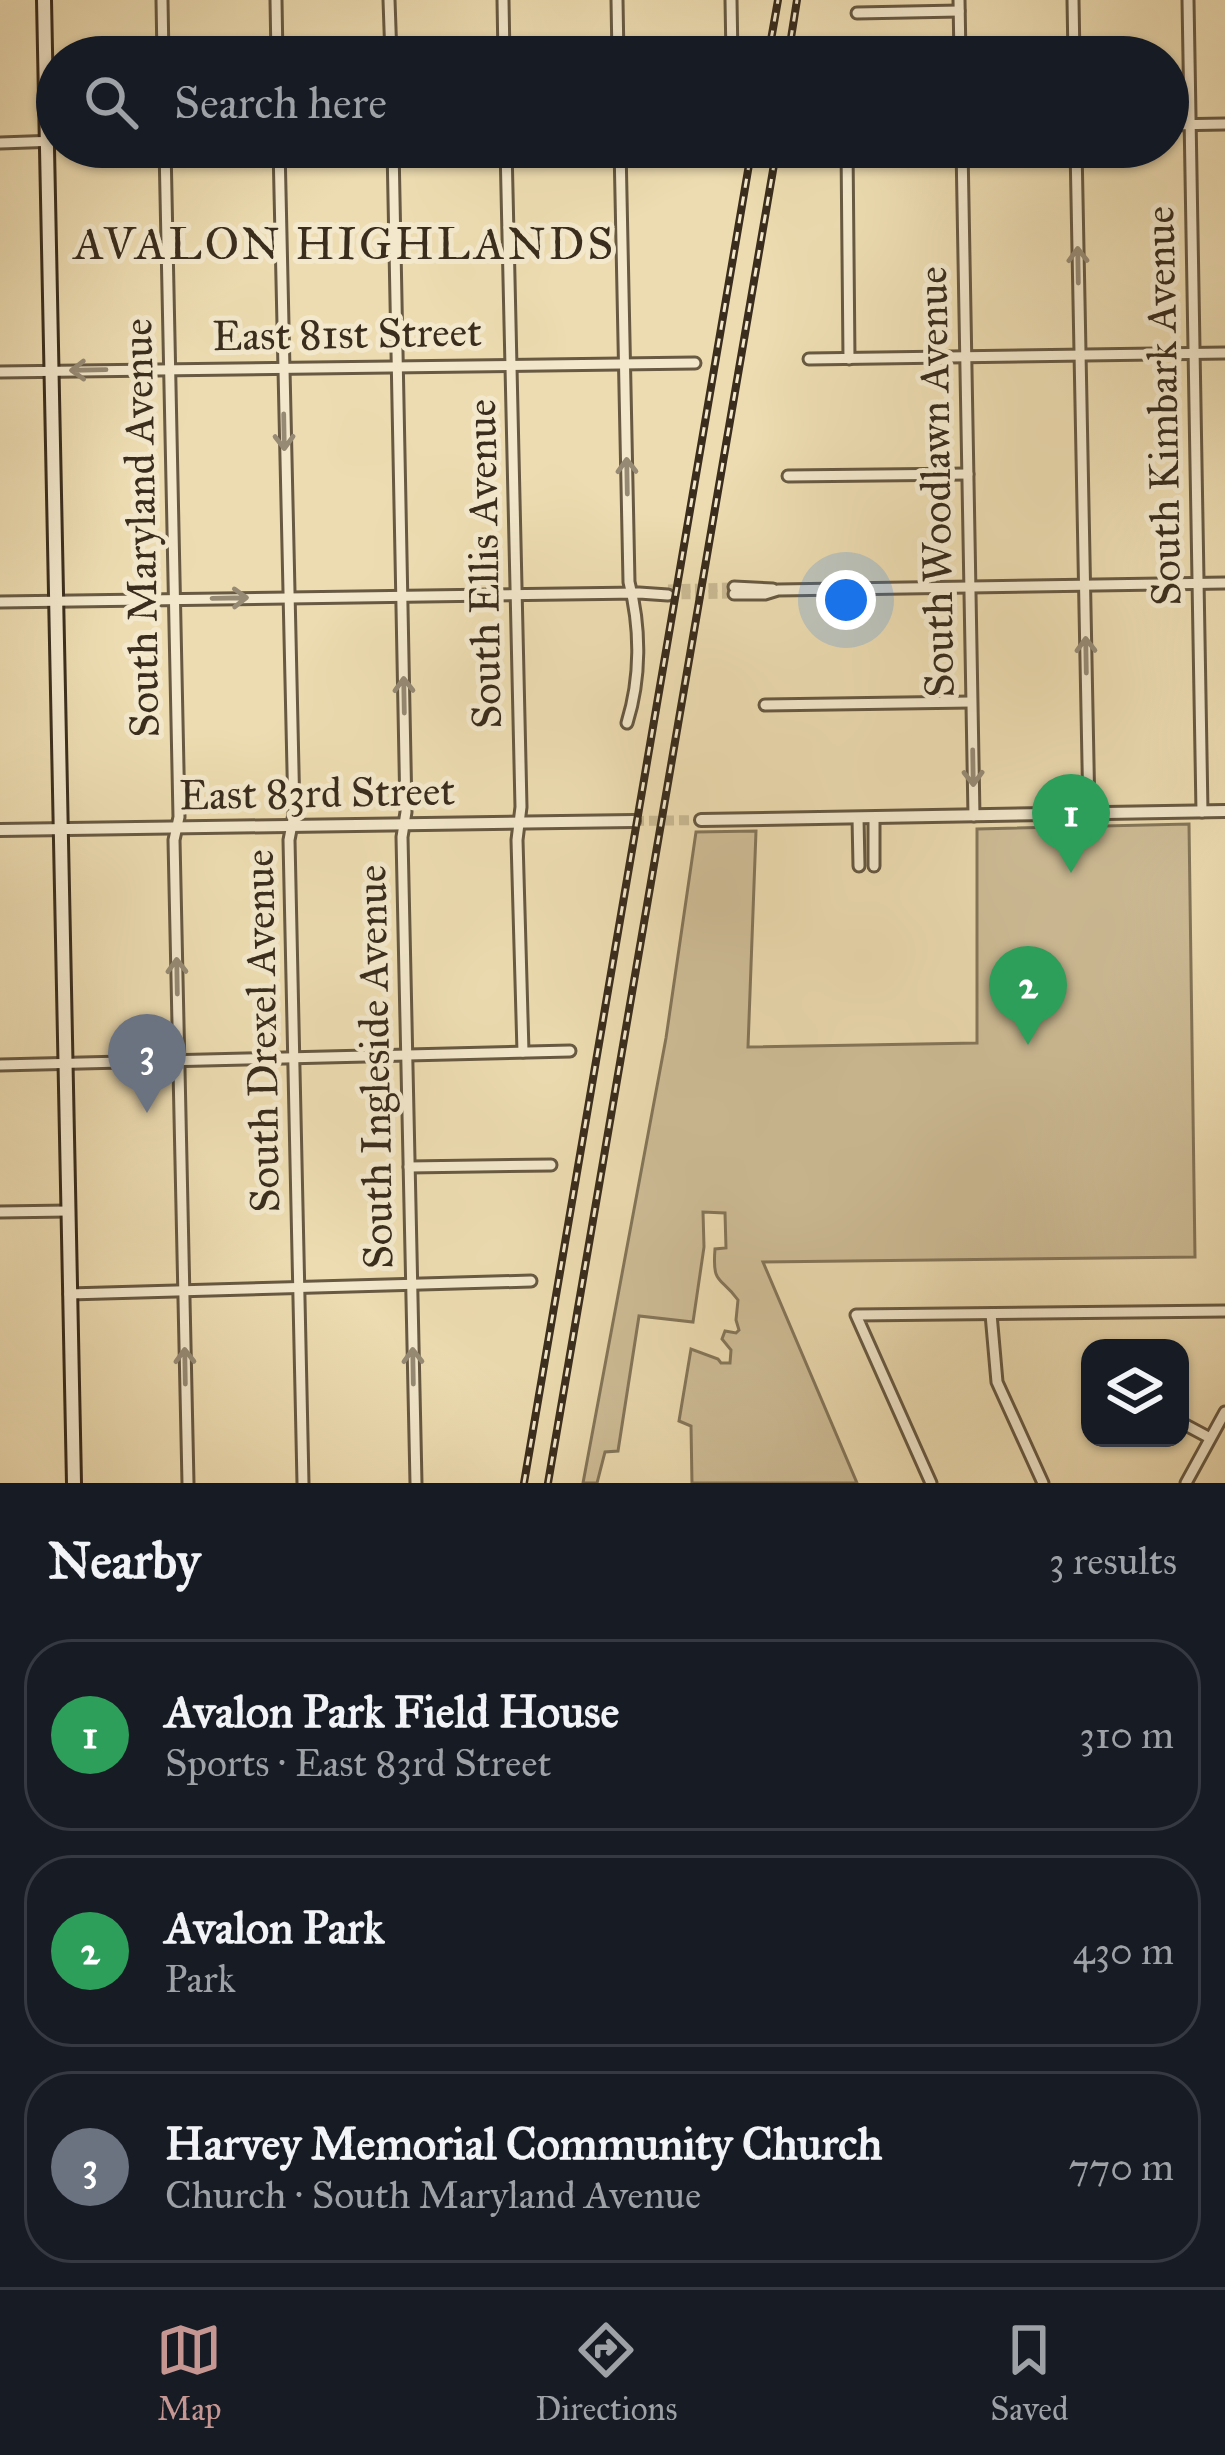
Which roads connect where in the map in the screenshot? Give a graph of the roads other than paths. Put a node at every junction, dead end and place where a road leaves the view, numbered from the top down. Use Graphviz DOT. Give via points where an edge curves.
graph roads {
  1 [pos="44,0"];
  2 [pos="162,0"];
  3 [pos="276,0"];
  4 [pos="389,0"];
  5 [pos="503,0"];
  6 [pos="617,0"];
  7 [pos="731,0"];
  8 [pos="1073,0"];
  9 [pos="1188,0"];
  10 [pos="959,6"];
  11 [pos="857,13"];
  12 [pos="46,36"];
  13 [pos="163,36"];
  14 [pos="277,36"];
  15 [pos="390,36"];
  16 [pos="504,36"];
  17 [pos="618,36"];
  18 [pos="732,36"];
  19 [pos="960,36"];
  20 [pos="1074,36"];
  21 [pos="1189,36"];
  22 [pos="1189,62"];
  23 [pos="1225,124"];
  24 [pos="1190,125"];
  25 [pos="36,141"];
  26 [pos="0,142"];
  27 [pos="51,168"];
  28 [pos="165,168"];
  29 [pos="278,168"];
  30 [pos="393,168"];
  31 [pos="507,168"];
  32 [pos="620,168"];
  33 [pos="847,168"];
  34 [pos="962,168"];
  35 [pos="1076,168"];
  36 [pos="1194,353"];
  37 [pos="1225,353"];
  38 [pos="1080,356"];
  39 [pos="966,357"];
  40 [pos="849,358"];
  41 [pos="809,359"];
  42 [pos="625,362"];
  43 [pos="695,363"];
  44 [pos="512,364"];
  45 [pos="397,366"];
  46 [pos="283,368"];
  47 [pos="170,369"];
  48 [pos="50,371"];
  49 [pos="0,372"];
  50 [pos="968,474"];
  51 [pos="788,476"];
  52 [pos="1225,583"];
  53 [pos="1199,584"];
  54 [pos="1085,586"];
  55 [pos="969,587"];
  56 [pos="734,591"];
  57 [pos="668,592"];
  58 [pos="632,593"];
  59 [pos="516,594"];
  60 [pos="402,596"];
  61 [pos="287,597"];
  62 [pos="174,598"];
  63 [pos="55,600"];
  64 [pos="0,602"];
  65 [pos="971,702"];
  66 [pos="765,705"];
  67 [pos="627,723"];
  68 [pos="1225,811"];
  69 [pos="1202,812"];
  70 [pos="1089,814"];
  71 [pos="974,816"];
  72 [pos="858,818"];
  73 [pos="874,818"];
  74 [pos="634,820"];
  75 [pos="700,820"];
  76 [pos="519,822"];
  77 [pos="404,824"];
  78 [pos="292,825"];
  79 [pos="177,826"];
  80 [pos="60,829"];
  81 [pos="0,830"];
  82 [pos="859,866"];
  83 [pos="874,866"];
  84 [pos="570,1051"];
  85 [pos="523,1052"];
  86 [pos="407,1055"];
  87 [pos="294,1058"];
  88 [pos="178,1060"];
  89 [pos="64,1063"];
  90 [pos="0,1065"];
  91 [pos="551,1165"];
  92 [pos="409,1167"];
  93 [pos="68,1211"];
  94 [pos="0,1213"];
  95 [pos="531,1281"];
  96 [pos="412,1284"];
  97 [pos="298,1287"];
  98 [pos="183,1291"];
  99 [pos="69,1294"];
  100 [pos="1225,1311"];
  101 [pos="992,1314"];
  102 [pos="1225,1412"];
  103 [pos="1189,1427"];
  104 [pos="1210,1438"];
  105 [pos="74,1483"];
  106 [pos="188,1483"];
  107 [pos="303,1483"];
  108 [pos="416,1483"];
  109 [pos="931,1483"];
  110 [pos="1043,1483"];
  111 [pos="1186,1483"];
  1 -- 12 [label="main road"];
  2 -- 13 [label="street"];
  3 -- 14 [label="street"];
  4 -- 15 [label="street"];
  5 -- 16 [label="street"];
  6 -- 17 [label="street"];
  7 -- 18 [label="street"];
  8 -- 20 [label="street"];
  9 -- 21 [label="street, South Kimbark Avenue"];
  10 -- 11 [label="street"];
  10 -- 19 [label="street"];
  22 -- 24 [label="street, South Kimbark Avenue"];
  23 -- 24 [label="street"];
  24 -- 36 [label="street, South Kimbark Avenue"];
  25 -- 26 [label="street"];
  27 -- 48 [label="main road"];
  28 -- 47 [label="street, South Maryland Avenue"];
  29 -- 46 [label="street, South Drexel Avenue"];
  30 -- 45 [label="street, South Ingleside Avenue"];
  31 -- 44 [label="street, South Ellis Avenue"];
  32 -- 42 [label="street"];
  33 -- 40 [label="street"];
  34 -- 39 [label="street, South Woodlawn Avenue"];
  38 -- 35 [label="street, one-way"];
  36 -- 37 [label="street"];
  36 -- 38 [label="street"];
  36 -- 53 [label="street, South Kimbark Avenue"];
  38 -- 39 [label="street"];
  38 -- 54 [label="street"];
  39 -- 40 [label="street"];
  39 -- 50 [label="street, South Woodlawn Avenue"];
  40 -- 41 [label="street"];
  42 -- 43 [label="street, East 81st Street"];
  42 -- 44 [label="street, East 81st Street"];
  58 -- 42 [label="street, one-way"];
  44 -- 45 [label="street, East 81st Street"];
  44 -- 59 [label="street, South Ellis Avenue"];
  45 -- 46 [label="street, East 81st Street"];
  45 -- 60 [label="street, South Ingleside Avenue"];
  46 -- 47 [label="street, East 81st Street"];
  46 -- 61 [label="street, South Drexel Avenue, one-way"];
  47 -- 48 [label="street, East 81st Street, one-way"];
  47 -- 62 [label="street, South Maryland Avenue"];
  48 -- 49 [label="street, East 81st Street"];
  48 -- 63 [label="main road"];
  50 -- 51 [label="street"];
  50 -- 55 [label="street, South Woodlawn Avenue"];
  52 -- 53 [label="street"];
  53 -- 54 [label="street"];
  53 -- 69 [label="street, South Kimbark Avenue"];
  54 -- 55 [label="street"];
  70 -- 54 [label="street, one-way"];
  55 -- 56 [label="street"];
  55 -- 65 [label="street, South Woodlawn Avenue"];
  57 -- 58 [label="street"];
  58 -- 59 [label="street"];
  58 -- 67 [label="street" via="637,673"];
  59 -- 60 [label="street"];
  59 -- 76 [label="street, South Ellis Avenue"];
  60 -- 61 [label="street"];
  77 -- 60 [label="street, South Ingleside Avenue, one-way"];
  62 -- 61 [label="street, one-way"];
  61 -- 78 [label="street, South Drexel Avenue"];
  62 -- 63 [label="street"];
  62 -- 79 [label="street, South Maryland Avenue"];
  63 -- 64 [label="street"];
  63 -- 80 [label="main road"];
  65 -- 66 [label="street"];
  65 -- 71 [label="street, South Woodlawn Avenue, one-way"];
  68 -- 69 [label="street"];
  69 -- 70 [label="street"];
  70 -- 71 [label="street"];
  71 -- 73 [label="street"];
  72 -- 73 [label="street"];
  72 -- 75 [label="street"];
  72 -- 82 [label="street"];
  73 -- 83 [label="street"];
  74 -- 76 [label="street, East 83rd Street"];
  76 -- 77 [label="street, East 83rd Street"];
  76 -- 85 [label="street, South Ellis Avenue"];
  77 -- 78 [label="street, East 83rd Street"];
  77 -- 86 [label="street, South Ingleside Avenue"];
  78 -- 79 [label="street, East 83rd Street"];
  78 -- 87 [label="street, South Drexel Avenue"];
  79 -- 80 [label="street, East 83rd Street"];
  88 -- 79 [label="street, South Maryland Avenue, one-way"];
  80 -- 81 [label="street, East 83rd Street"];
  80 -- 89 [label="main road"];
  84 -- 85 [label="street"];
  85 -- 86 [label="street"];
  86 -- 87 [label="street"];
  86 -- 92 [label="street, South Ingleside Avenue"];
  87 -- 88 [label="street"];
  87 -- 97 [label="street, South Drexel Avenue"];
  88 -- 89 [label="street"];
  88 -- 98 [label="street, South Maryland Avenue"];
  89 -- 90 [label="street"];
  89 -- 93 [label="main road"];
  91 -- 92 [label="street"];
  92 -- 96 [label="street, South Ingleside Avenue"];
  93 -- 94 [label="street"];
  93 -- 99 [label="main road"];
  95 -- 96 [label="street"];
  96 -- 97 [label="street"];
  108 -- 96 [label="street, South Ingleside Avenue, one-way"];
  97 -- 98 [label="street"];
  97 -- 107 [label="street, South Drexel Avenue"];
  98 -- 99 [label="street"];
  106 -- 98 [label="street, South Maryland Avenue, one-way"];
  99 -- 105 [label="main road"];
  100 -- 101 [label="street"];
  101 -- 109 [label="street" via="856,1316"];
  101 -- 110 [label="street" via="997,1382"];
  102 -- 104 [label="street"];
  103 -- 104 [label="street"];
  104 -- 111 [label="street"];
}
